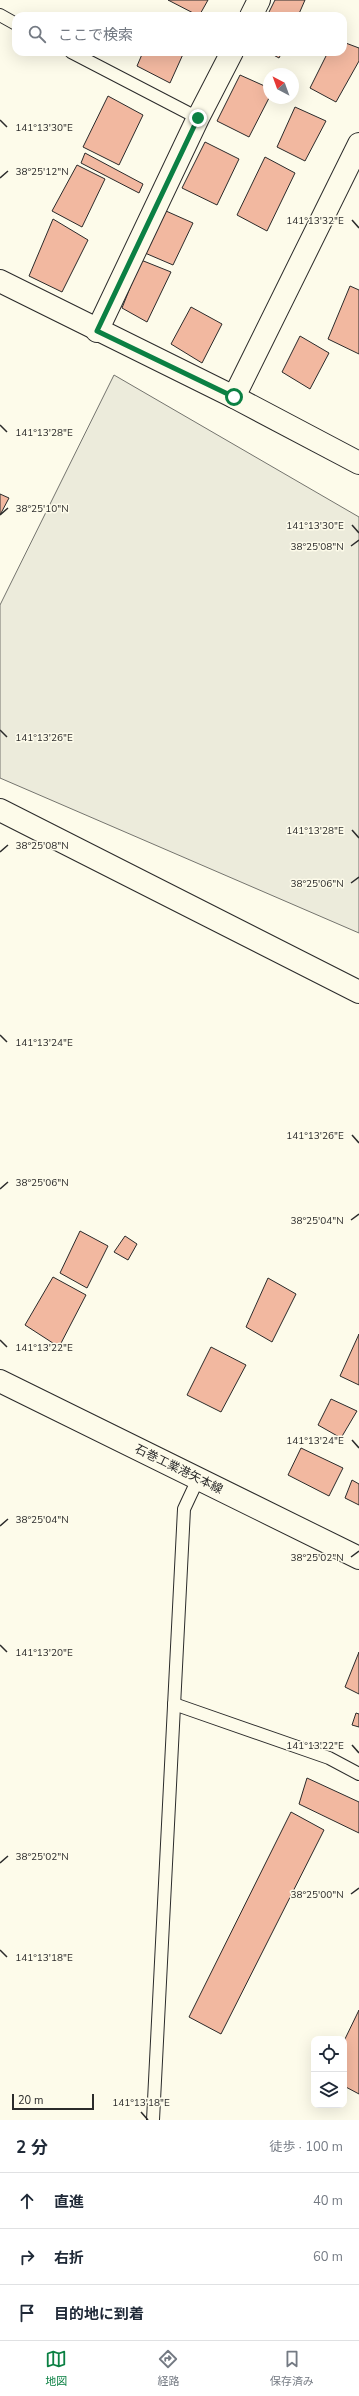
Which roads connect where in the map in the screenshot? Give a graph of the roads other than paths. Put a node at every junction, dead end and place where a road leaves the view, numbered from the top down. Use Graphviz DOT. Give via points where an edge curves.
graph roads {
  1 [pos="259,0"];
  2 [pos="253,12"];
  3 [pos="0,15"];
  4 [pos="12,22"];
  5 [pos="79,56"];
  6 [pos="230,56"];
  7 [pos="198,118"];
  8 [pos="359,144"];
  9 [pos="0,281"];
  10 [pos="97,331"];
  11 [pos="234,397"];
  12 [pos="359,462"];
  13 [pos="0,810"];
  14 [pos="359,992"];
  15 [pos="0,1381"];
  16 [pos="198,1479"];
  17 [pos="358,1553"];
  18 [pos="174,1704"];
  19 [pos="359,1774"];
  20 [pos="153,2120"];
  1 -- 2 [label="street"];
  3 -- 4 [label="lane"];
  5 -- 7 [label="lane"];
  6 -- 7 [label="street"];
  7 -- 10 [label="street"];
  8 -- 11 [label="street"];
  9 -- 10 [label="street"];
  10 -- 11 [label="street"];
  11 -- 12 [label="street"];
  13 -- 14 [label="street"];
  15 -- 16 [label="street, 石巻工業港矢本線"];
  16 -- 17 [label="street, 石巻工業港矢本線"];
  16 -- 18 [label="lane" via="184,1509"];
  18 -- 19 [label="lane" via="328,1758"];
  18 -- 20 [label="lane"];
}
